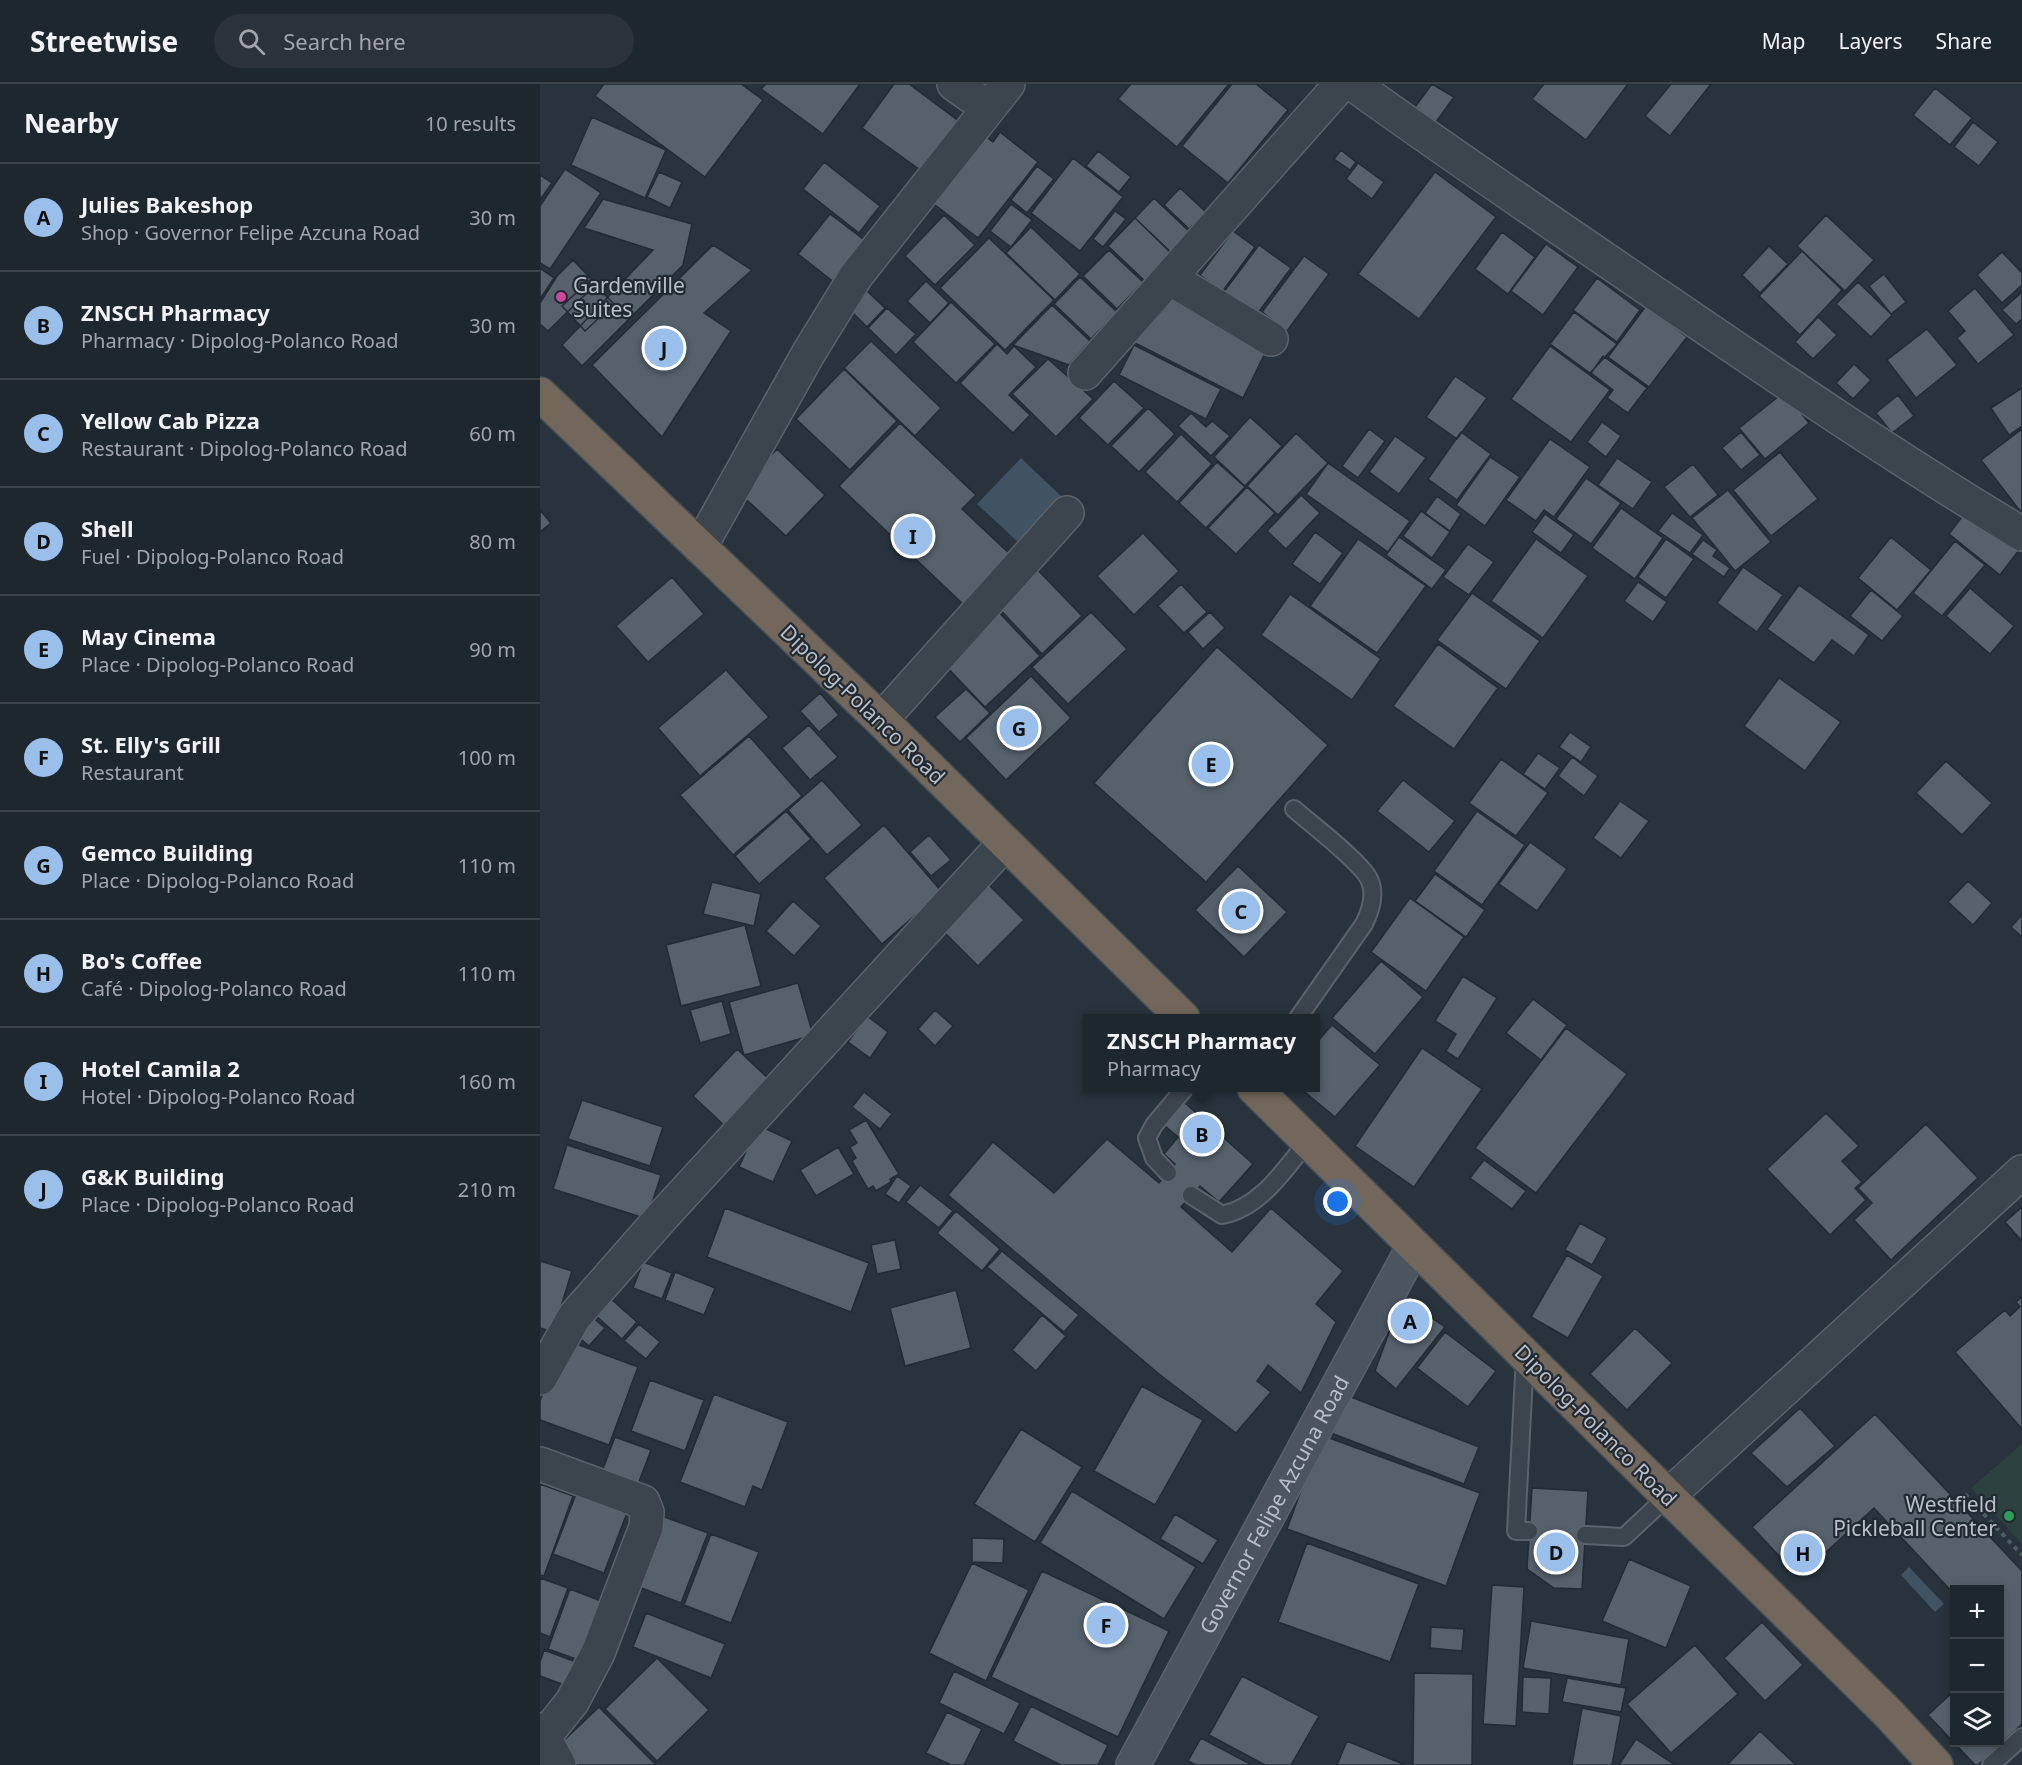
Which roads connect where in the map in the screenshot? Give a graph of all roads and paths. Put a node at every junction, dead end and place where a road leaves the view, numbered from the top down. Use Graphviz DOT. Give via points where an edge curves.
graph roads {
  1 [pos="954,84"];
  2 [pos="1341,84"];
  3 [pos="1353,84"];
  4 [pos="998,96"];
  5 [pos="1171,279"];
  6 [pos="1271,339"];
  7 [pos="1085,373"];
  8 [pos="540,394"];
  9 [pos="1067,513"];
  10 [pos="2022,534"];
  11 [pos="700,547"];
  12 [pos="881,720"];
  13 [pos="1294,809"];
  14 [pos="1005,843"];
  15 [pos="1179,1014"];
  16 [pos="1301,1014"];
  17 [pos="1182,1092"];
  18 [pos="1258,1092"];
  19 [pos="1308,1141"];
  20 [pos="2022,1172"];
  21 [pos="1168,1173"];
  22 [pos="1191,1195"];
  23 [pos="1414,1246"];
  24 [pos="1525,1355"];
  25 [pos="540,1378"];
  26 [pos="540,1464"];
  27 [pos="1965,1494"];
  28 [pos="1668,1497"];
  29 [pos="1529,1531"];
  30 [pos="1585,1535"];
  31 [pos="2022,1555"];
  32 [pos="542,1733"];
  33 [pos="2022,1737"];
  34 [pos="559,1765"];
  35 [pos="1133,1765"];
  36 [pos="1936,1765"];
  37 [pos="1991,1765"];
  1 -- 4 [label="street"];
  2 -- 5 [label="street"];
  3 -- 10 [label="street" via="1748,357"];
  4 -- 11 [label="street" via="856,276"];
  5 -- 6 [label="street"];
  5 -- 7 [label="street"];
  8 -- 11 [label="highway, Dipolog-Polanco Road"];
  9 -- 12 [label="street"];
  11 -- 12 [label="highway, Dipolog-Polanco Road"];
  12 -- 14 [label="highway, Dipolog-Polanco Road"];
  13 -- 16 [label="lane" via="1358,866 1369,879 1372,896 1364,924"];
  14 -- 15 [label="highway, Dipolog-Polanco Road"];
  14 -- 25 [label="street" via="574,1317"];
  17 -- 21 [label="lane" via="1147,1138 1154,1158"];
  18 -- 19 [label="highway, Dipolog-Polanco Road"];
  19 -- 22 [label="lane" via="1263,1194 1237,1212 1222,1215"];
  19 -- 23 [label="highway, Dipolog-Polanco Road"];
  20 -- 28 [label="street"];
  23 -- 24 [label="highway, Dipolog-Polanco Road"];
  23 -- 35 [label="street, Governor Felipe Azcuna Road"];
  24 -- 28 [label="highway, Dipolog-Polanco Road"];
  24 -- 29 [label="lane" via="1516,1531"];
  26 -- 32 [label="street" via="643,1502 647,1512 646,1527 598,1653 572,1702"];
  27 -- 31 [label="path"];
  28 -- 30 [label="lane" via="1624,1537"];
  28 -- 36 [label="highway, Dipolog-Polanco Road"];
  32 -- 34 [label="street"];
  33 -- 37 [label="lane"];
}
